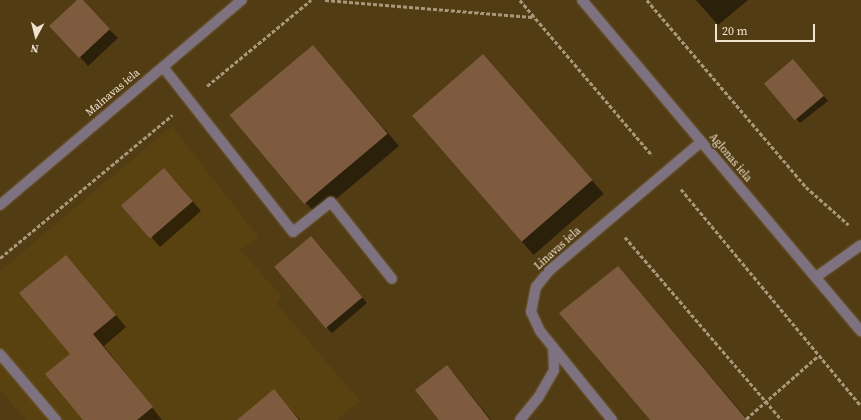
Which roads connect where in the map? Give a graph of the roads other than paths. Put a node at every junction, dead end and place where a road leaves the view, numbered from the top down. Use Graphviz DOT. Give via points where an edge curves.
graph roads {
  1 [pos="242,0"];
  2 [pos="582,0"];
  3 [pos="163,67"];
  4 [pos="701,142"];
  5 [pos="0,204"];
  6 [pos="861,245"];
  7 [pos="816,277"];
  8 [pos="392,279"];
  9 [pos="861,331"];
  10 [pos="553,347"];
  11 [pos="0,354"];
  12 [pos="56,420"];
  13 [pos="520,420"];
  14 [pos="612,420"];
  1 -- 3 [label="street, Malnavas iela"];
  2 -- 4 [label="street, Aglonas iela"];
  3 -- 5 [label="street, Malnavas iela"];
  3 -- 8 [label="street" via="293,232 331,202"];
  4 -- 7 [label="street, Aglonas iela"];
  4 -- 10 [label="street, Linavas iela" via="550,270 536,287 531,312"];
  6 -- 7 [label="street"];
  7 -- 9 [label="street, Aglonas iela"];
  10 -- 13 [label="street" via="554,370 538,398"];
  10 -- 14 [label="street, Linavas iela"];
  11 -- 12 [label="street"];
}
